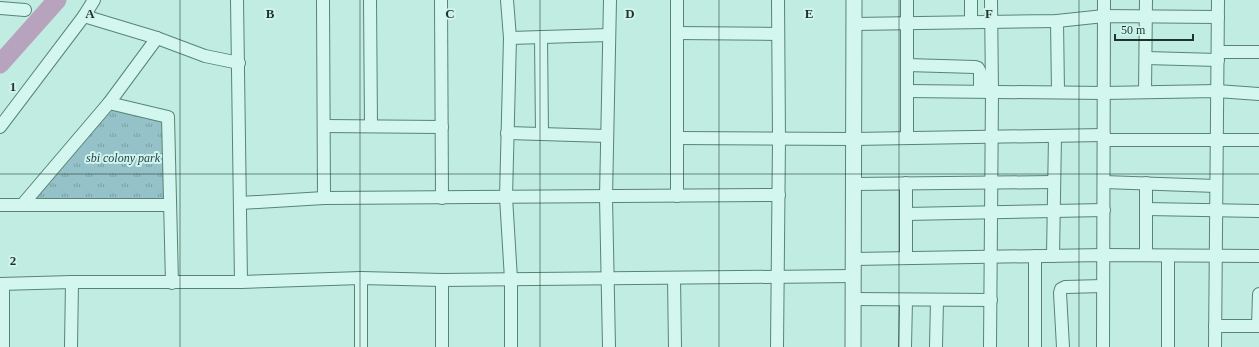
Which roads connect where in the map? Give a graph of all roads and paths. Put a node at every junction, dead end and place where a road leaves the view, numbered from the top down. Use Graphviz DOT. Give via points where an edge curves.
graph roads {
  1 [pos="94,0"];
  2 [pos="238,0"];
  3 [pos="323,0"];
  4 [pos="370,0"];
  5 [pos="441,0"];
  6 [pos="508,0"];
  7 [pos="610,0"];
  8 [pos="677,0"];
  9 [pos="778,0"];
  10 [pos="854,0"];
  11 [pos="906,0"];
  12 [pos="971,0"];
  13 [pos="991,0"];
  14 [pos="1104,0"];
  15 [pos="1146,0"];
  16 [pos="1218,0"];
  17 [pos="0,8"];
  18 [pos="25,10"];
  19 [pos="84,16"];
  20 [pos="1104,16"];
  21 [pos="1146,16"];
  22 [pos="1218,17"];
  23 [pos="992,21"];
  24 [pos="1057,21"];
  25 [pos="971,22"];
  26 [pos="907,23"];
  27 [pos="854,24"];
  28 [pos="677,33"];
  29 [pos="778,34"];
  30 [pos="609,35"];
  31 [pos="541,37"];
  32 [pos="157,38"];
  33 [pos="510,38"];
  34 [pos="1259,52"];
  35 [pos="1218,56"];
  36 [pos="1146,58"];
  37 [pos="239,63"];
  38 [pos="907,65"];
  39 [pos="907,91"];
  40 [pos="986,91"];
  41 [pos="1217,91"];
  42 [pos="1058,92"];
  43 [pos="1146,92"];
  44 [pos="1104,93"];
  45 [pos="1259,94"];
  46 [pos="109,103"];
  47 [pos="324,126"];
  48 [pos="371,126"];
  49 [pos="442,126"];
  50 [pos="0,127"];
  51 [pos="507,133"];
  52 [pos="542,134"];
  53 [pos="607,136"];
  54 [pos="1055,136"];
  55 [pos="992,137"];
  56 [pos="677,138"];
  57 [pos="907,138"];
  58 [pos="1104,138"];
  59 [pos="779,139"];
  60 [pos="854,139"];
  61 [pos="1217,140"];
  62 [pos="1259,140"];
  63 [pos="992,182"];
  64 [pos="1054,182"];
  65 [pos="1104,182"];
  66 [pos="906,183"];
  67 [pos="1146,183"];
  68 [pos="853,184"];
  69 [pos="1216,186"];
  70 [pos="778,195"];
  71 [pos="677,196"];
  72 [pos="506,197"];
  73 [pos="606,197"];
  74 [pos="324,198"];
  75 [pos="442,198"];
  76 [pos="240,203"];
  77 [pos="23,204"];
  78 [pos="0,205"];
  79 [pos="170,205"];
  80 [pos="1146,209"];
  81 [pos="1104,210"];
  82 [pos="1054,211"];
  83 [pos="1216,211"];
  84 [pos="1259,211"];
  85 [pos="992,212"];
  86 [pos="906,214"];
  87 [pos="1104,255"];
  88 [pos="1146,255"];
  89 [pos="1035,256"];
  90 [pos="1053,256"];
  91 [pos="1168,256"];
  92 [pos="1216,256"];
  93 [pos="1259,256"];
  94 [pos="991,257"];
  95 [pos="906,258"];
  96 [pos="853,259"];
  97 [pos="853,276"];
  98 [pos="778,277"];
  99 [pos="361,278"];
  100 [pos="608,278"];
  101 [pos="674,278"];
  102 [pos="511,279"];
  103 [pos="442,280"];
  104 [pos="72,282"];
  105 [pos="241,282"];
  106 [pos="172,283"];
  107 [pos="2,284"];
  108 [pos="1104,286"];
  109 [pos="1259,294"];
  110 [pos="853,299"];
  111 [pos="906,300"];
  112 [pos="937,300"];
  113 [pos="991,300"];
  114 [pos="1215,326"];
  115 [pos="1258,326"];
  116 [pos="2,347"];
  117 [pos="71,347"];
  118 [pos="361,347"];
  119 [pos="442,347"];
  120 [pos="511,347"];
  121 [pos="609,347"];
  122 [pos="675,347"];
  123 [pos="777,347"];
  124 [pos="853,347"];
  125 [pos="905,347"];
  126 [pos="936,347"];
  127 [pos="990,347"];
  128 [pos="1035,347"];
  129 [pos="1063,347"];
  130 [pos="1103,347"];
  131 [pos="1168,347"];
  132 [pos="1215,347"];
  1 -- 19 [label="street"];
  2 -- 37 [label="street"];
  3 -- 47 [label="street"];
  4 -- 48 [label="street"];
  5 -- 49 [label="street"];
  6 -- 33 [label="street"];
  7 -- 30 [label="street"];
  8 -- 28 [label="street"];
  9 -- 29 [label="street"];
  10 -- 27 [label="street"];
  11 -- 26 [label="street"];
  12 -- 25 [label="street"];
  13 -- 23 [label="street"];
  14 -- 20 [label="street"];
  15 -- 21 [label="street"];
  16 -- 22 [label="street"];
  17 -- 18 [label="street"];
  19 -- 32 [label="street"];
  19 -- 50 [label="street"];
  20 -- 21 [label="street"];
  20 -- 24 [label="street"];
  20 -- 44 [label="street"];
  21 -- 22 [label="street"];
  21 -- 36 [label="street"];
  22 -- 35 [label="street"];
  23 -- 24 [label="street"];
  23 -- 25 [label="street"];
  23 -- 40 [label="street"];
  24 -- 42 [label="street"];
  25 -- 26 [label="street"];
  26 -- 27 [label="street"];
  26 -- 38 [label="street"];
  27 -- 60 [label="street"];
  28 -- 29 [label="street"];
  28 -- 56 [label="street"];
  29 -- 59 [label="street"];
  30 -- 31 [label="street"];
  30 -- 53 [label="street"];
  31 -- 33 [label="street"];
  31 -- 52 [label="street"];
  32 -- 37 [label="street" via="205,56"];
  32 -- 46 [label="street"];
  33 -- 51 [label="street"];
  34 -- 35 [label="street"];
  35 -- 36 [label="street"];
  35 -- 41 [label="street"];
  36 -- 43 [label="street"];
  37 -- 76 [label="street"];
  38 -- 39 [label="street"];
  38 -- 40 [label="street" via="975,67 980,72"];
  39 -- 40 [label="street"];
  39 -- 57 [label="street"];
  40 -- 42 [label="street"];
  40 -- 55 [label="street"];
  41 -- 43 [label="street"];
  41 -- 45 [label="street"];
  41 -- 61 [label="street"];
  42 -- 44 [label="street"];
  43 -- 44 [label="street"];
  44 -- 58 [label="street"];
  46 -- 77 [label="street"];
  46 -- 79 [label="street" via="168,117"];
  47 -- 48 [label="street"];
  47 -- 74 [label="street"];
  48 -- 49 [label="street"];
  49 -- 75 [label="street"];
  51 -- 52 [label="street"];
  51 -- 72 [label="street"];
  52 -- 53 [label="street"];
  53 -- 73 [label="street"];
  54 -- 55 [label="street"];
  54 -- 58 [label="street"];
  54 -- 64 [label="street"];
  55 -- 57 [label="street"];
  55 -- 63 [label="street"];
  56 -- 59 [label="street"];
  56 -- 71 [label="street"];
  57 -- 60 [label="street"];
  58 -- 61 [label="street"];
  58 -- 65 [label="street"];
  59 -- 60 [label="street"];
  59 -- 70 [label="street"];
  60 -- 68 [label="street"];
  61 -- 62 [label="street"];
  61 -- 69 [label="street"];
  63 -- 64 [label="street"];
  63 -- 66 [label="street"];
  63 -- 85 [label="street"];
  64 -- 82 [label="street"];
  65 -- 67 [label="street"];
  65 -- 81 [label="street"];
  66 -- 68 [label="street"];
  66 -- 86 [label="street"];
  67 -- 69 [label="street"];
  67 -- 80 [label="street"];
  68 -- 96 [label="street"];
  69 -- 83 [label="street"];
  70 -- 71 [label="street"];
  70 -- 98 [label="street"];
  71 -- 73 [label="street"];
  72 -- 73 [label="street"];
  72 -- 75 [label="street"];
  72 -- 102 [label="street"];
  73 -- 100 [label="street"];
  74 -- 75 [label="street"];
  74 -- 76 [label="street"];
  76 -- 105 [label="street"];
  77 -- 78 [label="street"];
  77 -- 79 [label="street"];
  79 -- 106 [label="street"];
  80 -- 83 [label="street"];
  80 -- 88 [label="street"];
  81 -- 82 [label="street"];
  81 -- 87 [label="street"];
  82 -- 85 [label="street"];
  82 -- 90 [label="street"];
  83 -- 84 [label="street"];
  83 -- 92 [label="street"];
  85 -- 86 [label="street"];
  85 -- 94 [label="street"];
  86 -- 95 [label="street"];
  87 -- 88 [label="street"];
  87 -- 90 [label="street"];
  87 -- 108 [label="street"];
  88 -- 91 [label="street"];
  89 -- 90 [label="street"];
  89 -- 94 [label="street"];
  89 -- 128 [label="street"];
  91 -- 92 [label="street"];
  91 -- 131 [label="street"];
  92 -- 93 [label="street"];
  92 -- 114 [label="street"];
  94 -- 95 [label="street"];
  94 -- 113 [label="street"];
  95 -- 96 [label="street"];
  96 -- 97 [label="street"];
  97 -- 98 [label="street"];
  97 -- 110 [label="street"];
  98 -- 101 [label="street"];
  98 -- 123 [label="street"];
  99 -- 103 [label="street"];
  99 -- 105 [label="street"];
  99 -- 118 [label="street"];
  100 -- 101 [label="street"];
  100 -- 102 [label="street"];
  100 -- 121 [label="street"];
  101 -- 122 [label="street"];
  102 -- 103 [label="street"];
  102 -- 120 [label="street"];
  103 -- 119 [label="street"];
  104 -- 106 [label="street"];
  104 -- 107 [label="street"];
  104 -- 117 [label="street"];
  105 -- 106 [label="street"];
  107 -- 116 [label="street"];
  108 -- 129 [label="street" via="1061,289"];
  108 -- 130 [label="street"];
  109 -- 115 [label="street"];
  110 -- 111 [label="street"];
  110 -- 124 [label="street"];
  111 -- 112 [label="street"];
  111 -- 125 [label="street"];
  112 -- 113 [label="street"];
  112 -- 126 [label="street"];
  113 -- 127 [label="street"];
  114 -- 115 [label="street"];
  114 -- 132 [label="street"];
}
